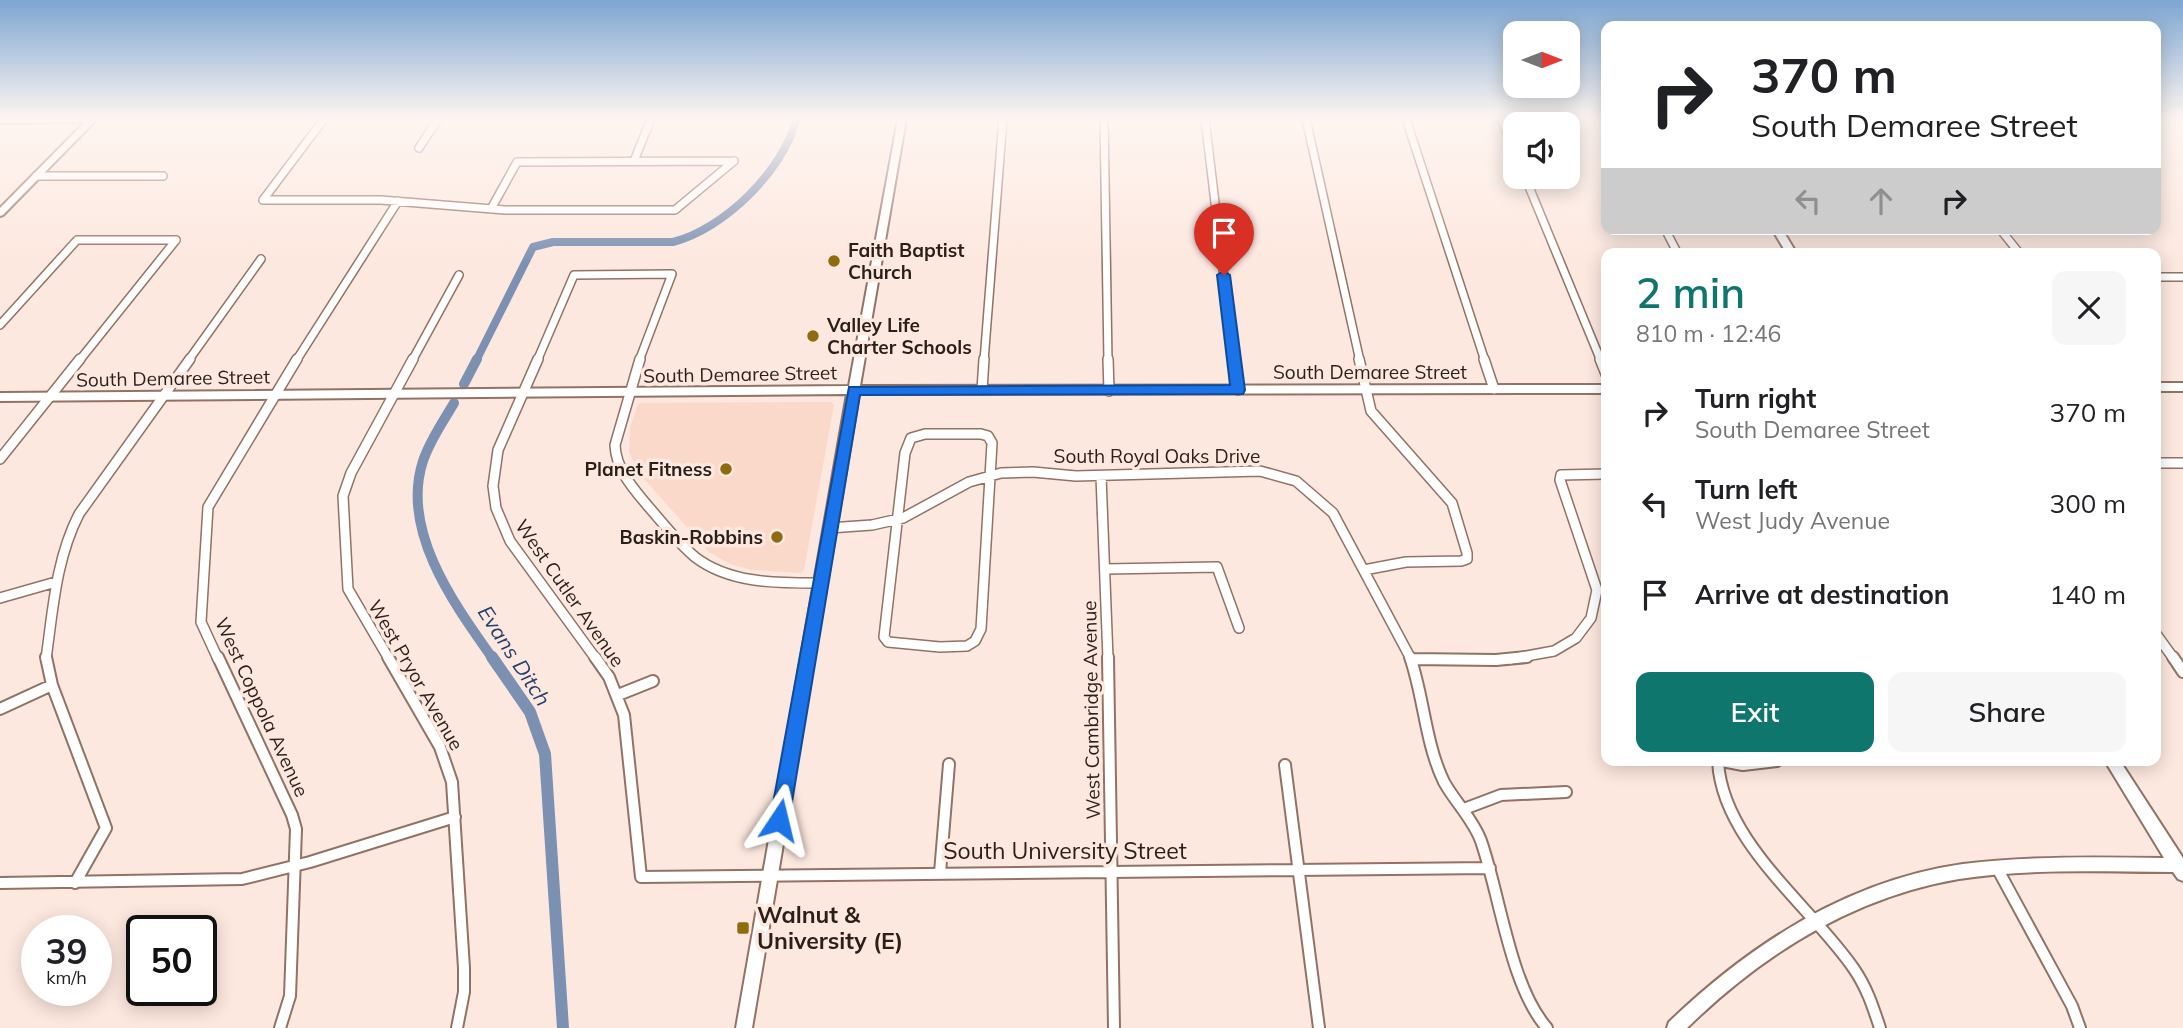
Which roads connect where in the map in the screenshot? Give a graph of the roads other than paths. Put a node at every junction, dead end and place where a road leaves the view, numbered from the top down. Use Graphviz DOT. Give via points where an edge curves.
graph roads {
  1 [pos="46,167"];
  2 [pos="288,167"];
  3 [pos="514,167"];
  4 [pos="727,167"];
  5 [pos="894,167"];
  6 [pos="999,167"];
  7 [pos="1105,167"];
  8 [pos="1211,167"];
  9 [pos="1317,167"];
  10 [pos="1421,167"];
  11 [pos="163,176"];
  12 [pos="36,177"];
  13 [pos="1530,189"];
  14 [pos="398,201"];
  15 [pos="491,209"];
  16 [pos="1,212"];
  17 [pos="261,259"];
  18 [pos="459,275"];
  19 [pos="2161,277"];
  20 [pos="2183,277"];
  21 [pos="0,325"];
  22 [pos="1601,362"];
  23 [pos="2161,387"];
  24 [pos="2183,387"];
  25 [pos="1493,389"];
  26 [pos="1601,389"];
  27 [pos="854,390"];
  28 [pos="982,390"];
  29 [pos="1238,390"];
  30 [pos="1366,390"];
  31 [pos="1110,391"];
  32 [pos="630,392"];
  33 [pos="522,393"];
  34 [pos="394,394"];
  35 [pos="274,395"];
  36 [pos="163,396"];
  37 [pos="0,397"];
  38 [pos="49,397"];
  39 [pos="0,459"];
  40 [pos="2161,463"];
  41 [pos="2183,463"];
  42 [pos="1601,474"];
  43 [pos="989,475"];
  44 [pos="1101,475"];
  45 [pos="1319,499"];
  46 [pos="897,519"];
  47 [pos="829,528"];
  48 [pos="1106,569"];
  49 [pos="1364,570"];
  50 [pos="56,582"];
  51 [pos="820,583"];
  52 [pos="0,598"];
  53 [pos="1238,628"];
  54 [pos="2161,641"];
  55 [pos="1411,659"];
  56 [pos="2183,672"];
  57 [pos="653,681"];
  58 [pos="52,685"];
  59 [pos="618,695"];
  60 [pos="0,709"];
  61 [pos="949,764"];
  62 [pos="1285,765"];
  63 [pos="1721,766"];
  64 [pos="2115,766"];
  65 [pos="1566,792"];
  66 [pos="1464,809"];
  67 [pos="455,817"];
  68 [pos="295,866"];
  69 [pos="1490,868"];
  70 [pos="1997,868"];
  71 [pos="2181,868"];
  72 [pos="1298,871"];
  73 [pos="1111,872"];
  74 [pos="940,873"];
  75 [pos="770,874"];
  76 [pos="641,877"];
  77 [pos="75,883"];
  78 [pos="0,884"];
  79 [pos="1814,920"];
  80 [pos="280,1028"];
  81 [pos="457,1028"];
  82 [pos="744,1028"];
  83 [pos="1114,1028"];
  84 [pos="1319,1028"];
  85 [pos="1547,1028"];
  86 [pos="1675,1028"];
  87 [pos="1880,1028"];
  88 [pos="2080,1028"];
  1 -- 12 [label="main road"];
  2 -- 14 [label="street" via="263,200"];
  3 -- 15 [label="street"];
  4 -- 15 [label="street" via="675,210"];
  5 -- 27 [label="main road"];
  6 -- 28 [label="street"];
  7 -- 31 [label="street"];
  8 -- 29 [label="street"];
  9 -- 30 [label="street"];
  10 -- 25 [label="street"];
  11 -- 12 [label="street"];
  12 -- 16 [label="main road"];
  13 -- 22 [label="street"];
  14 -- 15 [label="street"];
  14 -- 35 [label="street, West Coppola Avenue"];
  17 -- 36 [label="street"];
  18 -- 34 [label="street, West Pryor Avenue"];
  19 -- 20 [label="street"];
  21 -- 38 [label="street" via="77,240 176,240"];
  23 -- 24 [label="main road"];
  25 -- 26 [label="main road, South Demaree Street"];
  25 -- 30 [label="main road, South Demaree Street"];
  27 -- 28 [label="main road, South Demaree Street"];
  27 -- 32 [label="main road, South Demaree Street"];
  27 -- 47 [label="main road"];
  28 -- 31 [label="main road, South Demaree Street"];
  29 -- 30 [label="main road, South Demaree Street"];
  29 -- 31 [label="main road, South Demaree Street"];
  30 -- 49 [label="street" via="1378,421 1452,503 1467,559"];
  32 -- 33 [label="main road, South Demaree Street"];
  32 -- 33 [label="street, West Cutler Avenue" via="672,274 574,275"];
  32 -- 51 [label="street" via="618,427 615,456 624,475 694,556 751,581"];
  33 -- 34 [label="main road, South Demaree Street"];
  33 -- 59 [label="street, West Cutler Avenue" via="492,474 500,522"];
  34 -- 35 [label="main road, South Demaree Street"];
  34 -- 67 [label="street, West Pryor Avenue" via="351,473 344,496 348,589 440,747 452,782"];
  35 -- 36 [label="main road, South Demaree Street"];
  35 -- 68 [label="street, West Coppola Avenue" via="208,507 200,612 206,634 292,815"];
  36 -- 38 [label="main road, South Demaree Street"];
  36 -- 50 [label="street" via="71,527"];
  37 -- 38 [label="main road, South Demaree Street"];
  38 -- 39 [label="street"];
  40 -- 41 [label="street"];
  42 -- 55 [label="street" via="1561,475 1560,480 1597,590 1597,604 1585,632 1549,654 1524,658"];
  43 -- 44 [label="street, South Royal Oaks Drive"];
  43 -- 46 [label="street, South Royal Oaks Drive"];
  43 -- 46 [label="street" via="992,443 988,436 925,433 911,438"];
  43 -- 46 [label="street" via="981,629 967,646 903,645 884,637"];
  44 -- 45 [label="street, South Royal Oaks Drive" via="1260,471 1296,481"];
  44 -- 48 [label="street, West Cambridge Avenue"];
  45 -- 49 [label="street" via="1333,513"];
  46 -- 47 [label="street, South Royal Oaks Drive"];
  47 -- 51 [label="main road"];
  48 -- 53 [label="street" via="1217,567"];
  48 -- 73 [label="street, West Cambridge Avenue"];
  49 -- 55 [label="street"];
  50 -- 52 [label="street"];
  50 -- 58 [label="street" via="46,645"];
  51 -- 75 [label="main road"];
  54 -- 56 [label="street"];
  55 -- 66 [label="street" via="1435,757 1445,783"];
  57 -- 59 [label="street, West Cutler Avenue"];
  58 -- 60 [label="street"];
  58 -- 77 [label="street" via="106,828"];
  59 -- 76 [label="street, West Cutler Avenue"];
  61 -- 74 [label="street"];
  62 -- 72 [label="street"];
  63 -- 79 [label="street" via="1725,796 1739,828"];
  64 -- 71 [label="main road"];
  65 -- 66 [label="street" via="1511,793"];
  66 -- 69 [label="street"];
  67 -- 68 [label="street"];
  67 -- 81 [label="street, West Pryor Avenue" via="464,968"];
  68 -- 77 [label="street" via="242,879"];
  68 -- 80 [label="street, West Coppola Avenue" via="290,996"];
  69 -- 72 [label="street, South University Street"];
  69 -- 85 [label="street" via="1520,977"];
  70 -- 71 [label="main road"];
  70 -- 79 [label="main road" via="1920,881"];
  70 -- 88 [label="street"];
  72 -- 73 [label="street, South University Street"];
  72 -- 84 [label="street"];
  73 -- 74 [label="street, South University Street"];
  73 -- 83 [label="street, West Cambridge Avenue"];
  74 -- 75 [label="street, South University Street"];
  75 -- 76 [label="street, South University Street"];
  75 -- 82 [label="main road"];
  77 -- 78 [label="street"];
  79 -- 86 [label="main road" via="1747,964"];
  79 -- 87 [label="street" via="1864,987"];
}
